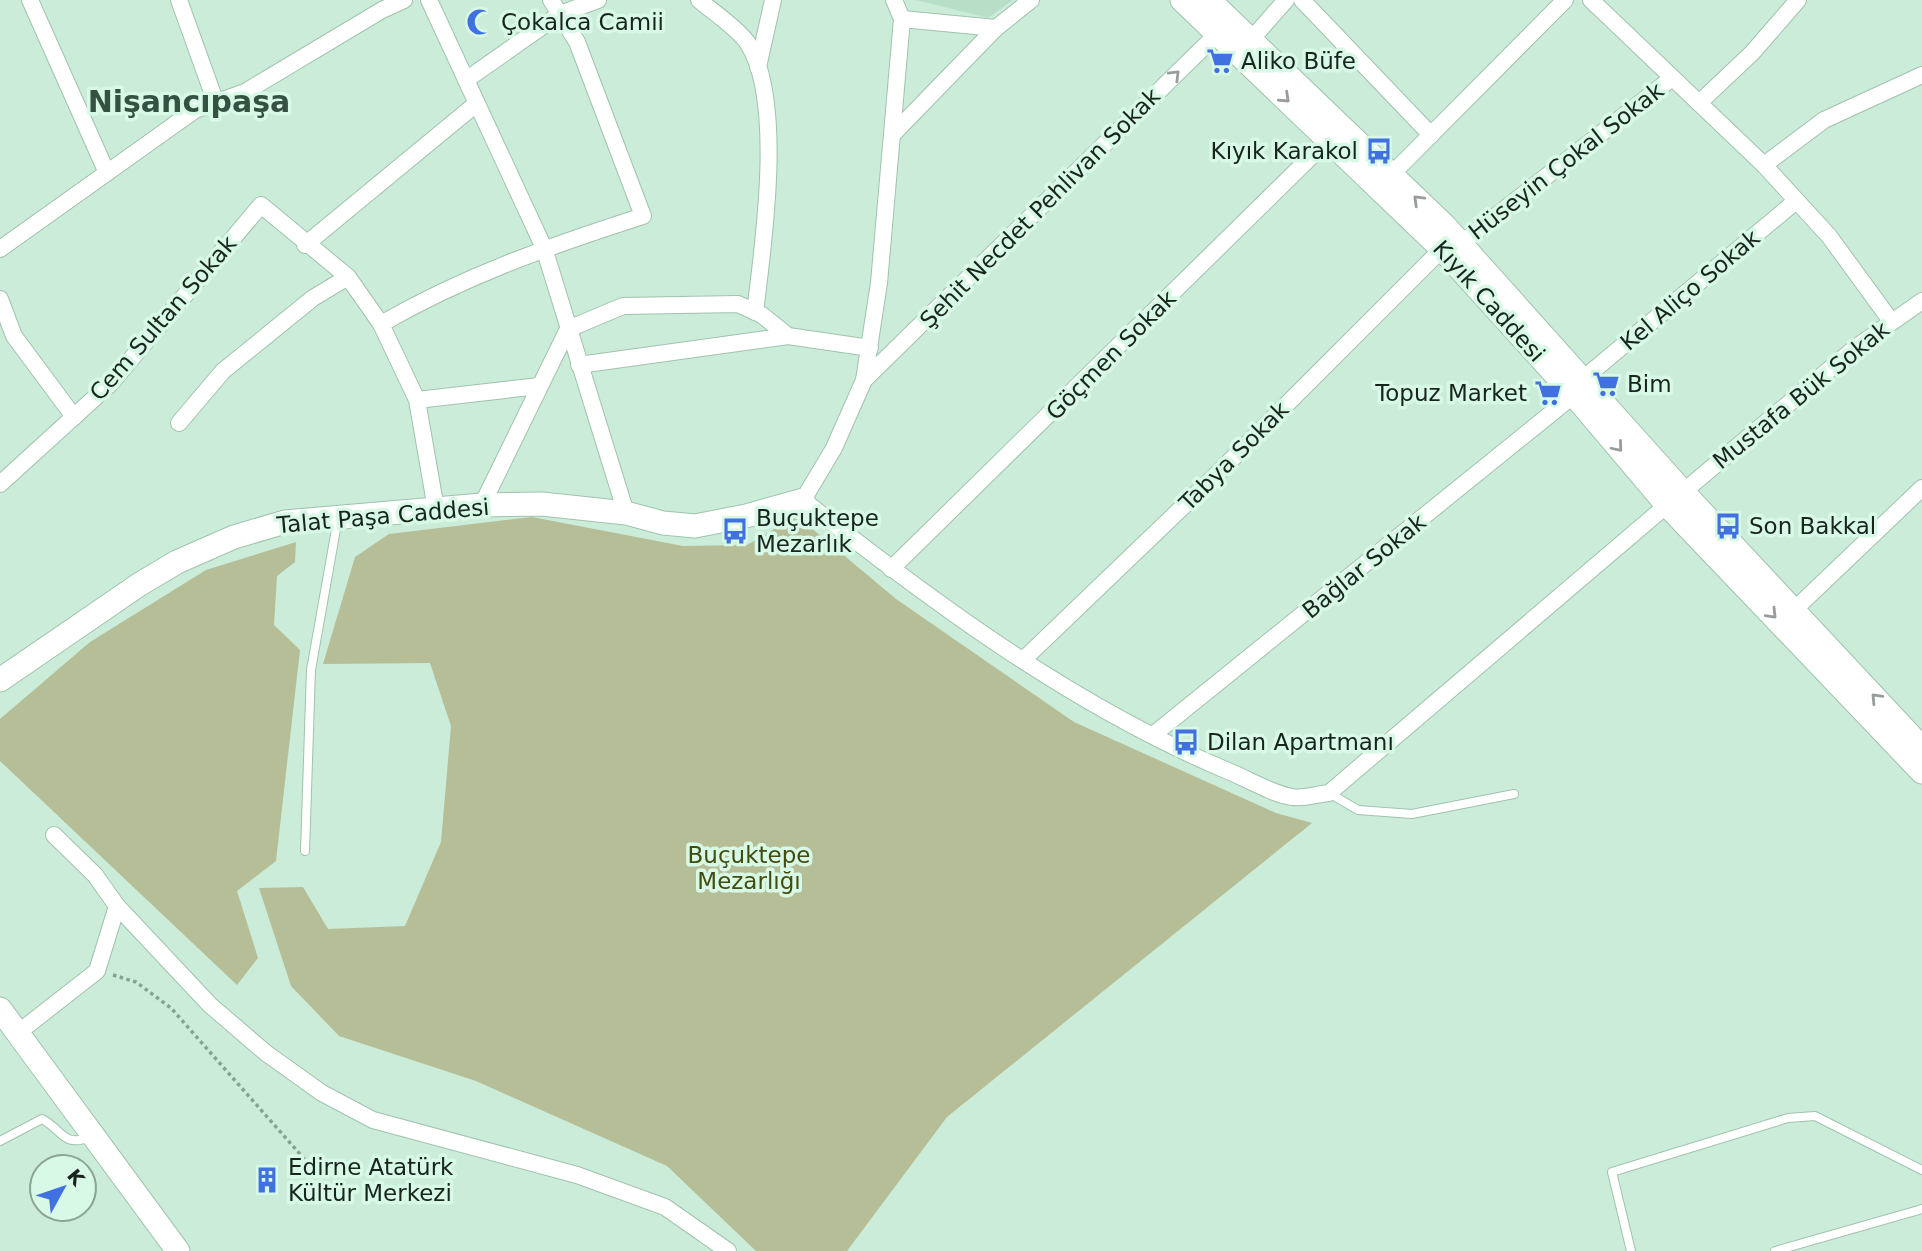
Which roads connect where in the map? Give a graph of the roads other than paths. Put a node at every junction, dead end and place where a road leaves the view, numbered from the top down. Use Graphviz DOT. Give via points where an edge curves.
graph roads {
  1 [pos="30,0"];
  2 [pos="179,0"];
  3 [pos="404,0"];
  4 [pos="429,0"];
  5 [pos="598,0"];
  6 [pos="699,0"];
  7 [pos="773,0"];
  8 [pos="894,0"];
  9 [pos="1031,0"];
  10 [pos="1182,0"];
  11 [pos="1209,0"];
  12 [pos="1286,0"];
  13 [pos="1301,0"];
  14 [pos="1565,0"];
  15 [pos="1591,0"];
  16 [pos="1798,0"];
  17 [pos="556,7"];
  18 [pos="902,19"];
  19 [pos="1222,27"];
  20 [pos="996,28"];
  21 [pos="1250,41"];
  22 [pos="758,66"];
  23 [pos="1922,75"];
  24 [pos="1672,78"];
  25 [pos="466,80"];
  26 [pos="216,103"];
  27 [pos="1699,103"];
  28 [pos="477,104"];
  29 [pos="893,134"];
  30 [pos="1431,135"];
  31 [pos="1329,139"];
  32 [pos="1764,165"];
  33 [pos="107,173"];
  34 [pos="1391,175"];
  35 [pos="1796,201"];
  36 [pos="305,245"];
  37 [pos="1451,246"];
  38 [pos="544,248"];
  39 [pos="0,249"];
  40 [pos="348,277"];
  41 [pos="0,299"];
  42 [pos="1922,301"];
  43 [pos="755,312"];
  44 [pos="1891,321"];
  45 [pos="381,324"];
  46 [pos="568,329"];
  47 [pos="788,336"];
  48 [pos="870,348"];
  49 [pos="579,365"];
  50 [pos="864,380"];
  51 [pos="539,386"];
  52 [pos="1578,387"];
  53 [pos="417,400"];
  54 [pos="74,417"];
  55 [pos="179,423"];
  56 [pos="0,484"];
  57 [pos="1922,488"];
  58 [pos="1675,499"];
  59 [pos="803,500"];
  60 [pos="482,505"];
  61 [pos="436,509"];
  62 [pos="626,513"];
  63 [pos="338,516"];
  64 [pos="891,569"];
  65 [pos="1794,610"];
  66 [pos="1023,660"];
  67 [pos="0,680"];
  68 [pos="1153,735"];
  69 [pos="1922,748"];
  70 [pos="1922,772"];
  71 [pos="1329,793"];
  72 [pos="1514,794"];
  73 [pos="54,835"];
  74 [pos="305,851"];
  75 [pos="117,906"];
  76 [pos="0,1009"];
  77 [pos="19,1032"];
  78 [pos="94,1135"];
  79 [pos="0,1141"];
  80 [pos="1922,1170"];
  81 [pos="1922,1209"];
  82 [pos="178,1251"];
  83 [pos="728,1251"];
  84 [pos="1631,1251"];
  85 [pos="1775,1251"];
  1 -- 33 [label="street"];
  2 -- 26 [label="street"];
  3 -- 26 [label="street" via="245,92"];
  4 -- 25 [label="street"];
  5 -- 17 [label="street"];
  6 -- 22 [label="street" via="746,42"];
  7 -- 22 [label="street"];
  8 -- 18 [label="street"];
  9 -- 20 [label="street"];
  10 -- 19 [label="main road, Kıyık Caddesi"];
  11 -- 19 [label="main road, Kıyık Caddesi"];
  12 -- 21 [label="street"];
  13 -- 30 [label="street"];
  14 -- 30 [label="street"];
  15 -- 24 [label="street"];
  16 -- 27 [label="street" via="1752,53"];
  17 -- 25 [label="street"];
  17 -- 38 [label="street" via="577,42 643,216"];
  18 -- 20 [label="street"];
  18 -- 29 [label="street"];
  19 -- 21 [label="main road, Kıyık Caddesi"];
  19 -- 31 [label="main road, Kıyık Caddesi, one-way"];
  50 -- 19 [label="street, Şehit Necdet Pehlivan Sokak, one-way"];
  20 -- 29 [label="street"];
  21 -- 34 [label="main road, Kıyık Caddesi"];
  22 -- 43 [label="street" via="766,114 767,214"];
  23 -- 32 [label="street" via="1824,120"];
  24 -- 27 [label="street"];
  24 -- 37 [label="street, Hüseyin Çokal Sokak"];
  25 -- 28 [label="street"];
  26 -- 33 [label="street" via="195,110"];
  27 -- 32 [label="street"];
  28 -- 36 [label="street"];
  28 -- 38 [label="street"];
  29 -- 48 [label="street"];
  30 -- 34 [label="street"];
  31 -- 37 [label="main road, Kıyık Caddesi"];
  31 -- 64 [label="street, Göçmen Sokak"];
  32 -- 35 [label="street"];
  33 -- 39 [label="street"];
  37 -- 34 [label="main road, Kıyık Caddesi, one-way"];
  35 -- 44 [label="street" via="1829,236"];
  35 -- 52 [label="street, Kel Aliço Sokak"];
  36 -- 40 [label="street"];
  36 -- 54 [label="street, Cem Sultan Sokak" via="261,205 111,383"];
  37 -- 52 [label="main road, Kıyık Caddesi"];
  37 -- 66 [label="street, Tabya Sokak"];
  38 -- 45 [label="street" via="438,291"];
  38 -- 46 [label="street"];
  40 -- 45 [label="street"];
  40 -- 55 [label="street" via="313,298 223,371"];
  41 -- 54 [label="street" via="14,336"];
  42 -- 44 [label="street, Mustafa Bük Sokak"];
  43 -- 46 [label="street" via="738,304 623,306"];
  43 -- 47 [label="street"];
  44 -- 58 [label="street, Mustafa Bük Sokak"];
  45 -- 53 [label="street"];
  46 -- 49 [label="street"];
  46 -- 51 [label="street"];
  47 -- 48 [label="street"];
  47 -- 49 [label="street"];
  48 -- 50 [label="street"];
  49 -- 62 [label="street"];
  50 -- 59 [label="street" via="834,448"];
  51 -- 53 [label="street"];
  51 -- 60 [label="street"];
  52 -- 58 [label="main road, Kıyık Caddesi"];
  52 -- 68 [label="street, Bağlar Sokak"];
  53 -- 61 [label="street"];
  54 -- 56 [label="street, Cem Sultan Sokak"];
  57 -- 65 [label="street"];
  58 -- 65 [label="main road, Kıyık Caddesi"];
  58 -- 70 [label="main road, Kıyık Caddesi, one-way"];
  58 -- 71 [label="street, Mustafa Bük Sokak"];
  59 -- 62 [label="main road, Talat Paşa Caddesi" via="695,526"];
  59 -- 64 [label="street"];
  60 -- 61 [label="main road, Talat Paşa Caddesi"];
  60 -- 62 [label="main road, Talat Paşa Caddesi"];
  61 -- 63 [label="main road, Talat Paşa Caddesi"];
  63 -- 67 [label="main road, Talat Paşa Caddesi" via="261,527 177,562"];
  63 -- 74 [label="lane" via="311,670"];
  64 -- 66 [label="street"];
  69 -- 65 [label="main road, Kıyık Caddesi, one-way"];
  66 -- 68 [label="street"];
  68 -- 71 [label="street" via="1292,797"];
  71 -- 72 [label="lane" via="1358,810 1412,814"];
  73 -- 75 [label="street"];
  75 -- 77 [label="street" via="97,971"];
  75 -- 83 [label="street" via="210,1005 322,1093 373,1120 577,1175 665,1207"];
  76 -- 77 [label="main road"];
  77 -- 78 [label="main road"];
  78 -- 79 [label="lane" via="79,1142 64,1138 42,1119"];
  78 -- 82 [label="main road"];
  80 -- 84 [label="lane" via="1815,1116 1788,1118 1612,1172"];
  81 -- 85 [label="lane"];
}
